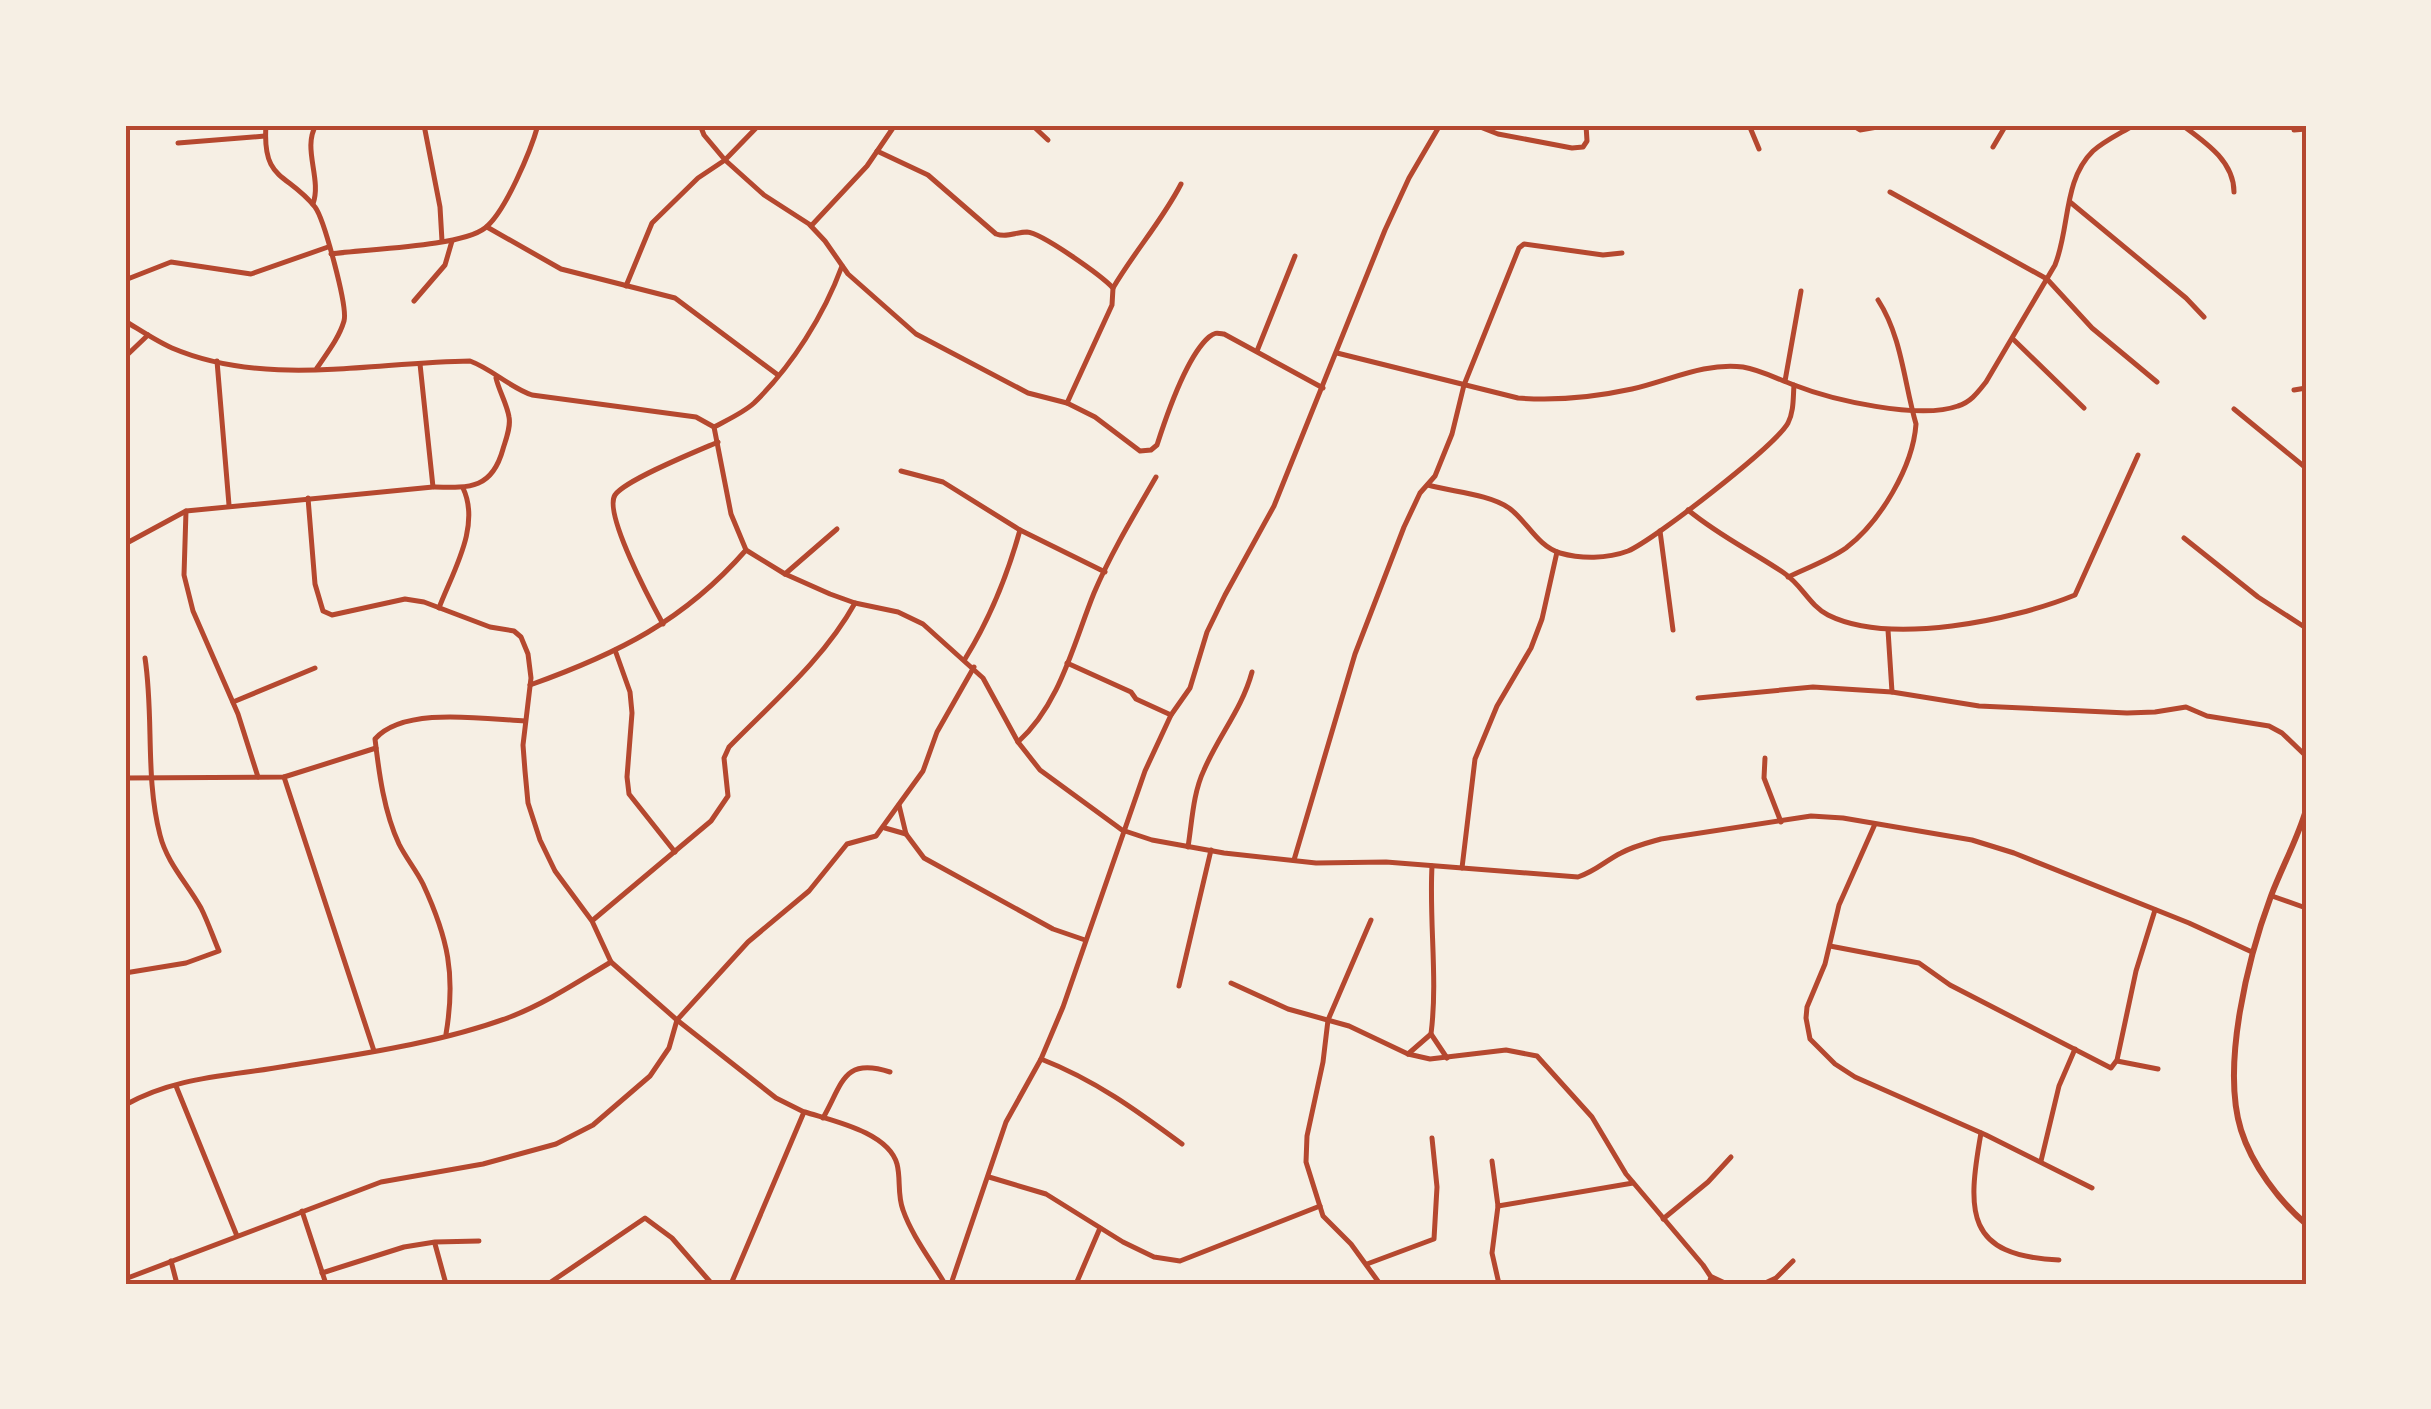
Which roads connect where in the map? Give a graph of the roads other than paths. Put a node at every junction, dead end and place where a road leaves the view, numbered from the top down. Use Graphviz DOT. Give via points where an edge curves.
graph roads {
  1 [pos="266,125"];
  2 [pos="316,125"];
  3 [pos="424,125"];
  4 [pos="538,125"];
  5 [pos="700,125"];
  6 [pos="759,125"];
  7 [pos="895,125"];
  8 [pos="1032,125"];
  9 [pos="1440,125"];
  10 [pos="1475,125"];
  11 [pos="1586,125"];
  12 [pos="1749,125"];
  13 [pos="1852,125"];
  14 [pos="1889,125"];
  15 [pos="2006,125"];
  16 [pos="2134,125"];
  17 [pos="2182,125"];
  18 [pos="2306,129"];
  19 [pos="2294,130"];
  20 [pos="265,136"];
  21 [pos="1048,140"];
  22 [pos="178,143"];
  23 [pos="1993,147"];
  24 [pos="1759,149"];
  25 [pos="877,152"];
  26 [pos="725,160"];
  27 [pos="1181,184"];
  28 [pos="1890,192"];
  29 [pos="2234,192"];
  30 [pos="2069,202"];
  31 [pos="313,204"];
  32 [pos="811,226"];
  33 [pos="487,227"];
  34 [pos="452,241"];
  35 [pos="442,242"];
  36 [pos="330,250"];
  37 [pos="1622,254"];
  38 [pos="1296,256"];
  39 [pos="842,266"];
  40 [pos="2047,278"];
  41 [pos="125,280"];
  42 [pos="626,286"];
  43 [pos="1113,288"];
  44 [pos="1801,291"];
  45 [pos="1878,300"];
  46 [pos="414,302"];
  47 [pos="2204,317"];
  48 [pos="125,321"];
  49 [pos="148,335"];
  50 [pos="2013,339"];
  51 [pos="1257,352"];
  52 [pos="1338,352"];
  53 [pos="125,357"];
  54 [pos="217,361"];
  55 [pos="420,363"];
  56 [pos="316,370"];
  57 [pos="778,375"];
  58 [pos="495,376"];
  59 [pos="1785,382"];
  60 [pos="2157,382"];
  61 [pos="1794,385"];
  62 [pos="1464,386"];
  63 [pos="1324,388"];
  64 [pos="2306,388"];
  65 [pos="2294,390"];
  66 [pos="1067,403"];
  67 [pos="1911,408"];
  68 [pos="2084,408"];
  69 [pos="2234,409"];
  70 [pos="714,427"];
  71 [pos="718,442"];
  72 [pos="2138,455"];
  73 [pos="2306,468"];
  74 [pos="901,471"];
  75 [pos="1156,477"];
  76 [pos="1428,485"];
  77 [pos="434,488"];
  78 [pos="463,488"];
  79 [pos="308,498"];
  80 [pos="229,505"];
  81 [pos="1688,510"];
  82 [pos="186,512"];
  83 [pos="838,529"];
  84 [pos="1020,530"];
  85 [pos="1660,532"];
  86 [pos="2184,538"];
  87 [pos="125,544"];
  88 [pos="746,550"];
  89 [pos="1558,552"];
  90 [pos="1105,572"];
  91 [pos="785,574"];
  92 [pos="1788,576"];
  93 [pos="855,604"];
  94 [pos="438,608"];
  95 [pos="663,624"];
  96 [pos="2306,628"];
  97 [pos="1673,630"];
  98 [pos="1888,630"];
  99 [pos="615,650"];
  100 [pos="145,658"];
  101 [pos="965,658"];
  102 [pos="1066,664"];
  103 [pos="974,667"];
  104 [pos="314,668"];
  105 [pos="1252,672"];
  106 [pos="530,685"];
  107 [pos="1892,692"];
  108 [pos="1698,698"];
  109 [pos="233,702"];
  110 [pos="1172,715"];
  111 [pos="525,721"];
  112 [pos="1018,742"];
  113 [pos="376,748"];
  114 [pos="2304,753"];
  115 [pos="1765,758"];
  116 [pos="151,776"];
  117 [pos="284,776"];
  118 [pos="258,777"];
  119 [pos="125,778"];
  120 [pos="900,805"];
  121 [pos="2306,810"];
  122 [pos="1781,822"];
  123 [pos="1875,824"];
  124 [pos="884,827"];
  125 [pos="1122,830"];
  126 [pos="906,834"];
  127 [pos="1188,847"];
  128 [pos="1210,850"];
  129 [pos="675,852"];
  130 [pos="1294,860"];
  131 [pos="1432,866"];
  132 [pos="1462,868"];
  133 [pos="2272,896"];
  134 [pos="2306,908"];
  135 [pos="2155,910"];
  136 [pos="1370,920"];
  137 [pos="592,921"];
  138 [pos="1085,940"];
  139 [pos="1830,946"];
  140 [pos="2252,952"];
  141 [pos="611,962"];
  142 [pos="125,972"];
  143 [pos="1231,983"];
  144 [pos="1179,986"];
  145 [pos="677,1020"];
  146 [pos="1328,1020"];
  147 [pos="1431,1034"];
  148 [pos="446,1035"];
  149 [pos="2075,1049"];
  150 [pos="374,1051"];
  151 [pos="1408,1054"];
  152 [pos="1447,1058"];
  153 [pos="1041,1059"];
  154 [pos="2117,1060"];
  155 [pos="2158,1070"];
  156 [pos="890,1072"];
  157 [pos="176,1086"];
  158 [pos="125,1105"];
  159 [pos="804,1112"];
  160 [pos="824,1118"];
  161 [pos="1981,1133"];
  162 [pos="1432,1138"];
  163 [pos="1182,1144"];
  164 [pos="1731,1157"];
  165 [pos="1492,1161"];
  166 [pos="2041,1162"];
  167 [pos="988,1176"];
  168 [pos="1633,1182"];
  169 [pos="2092,1188"];
  170 [pos="1320,1206"];
  171 [pos="1498,1206"];
  172 [pos="301,1210"];
  173 [pos="1663,1219"];
  174 [pos="2306,1224"];
  175 [pos="1100,1228"];
  176 [pos="236,1236"];
  177 [pos="435,1242"];
  178 [pos="480,1242"];
  179 [pos="2058,1260"];
  180 [pos="171,1261"];
  181 [pos="1794,1261"];
  182 [pos="1367,1264"];
  183 [pos="322,1273"];
  184 [pos="125,1279"];
  185 [pos="1710,1280"];
  186 [pos="177,1284"];
  187 [pos="326,1284"];
  188 [pos="446,1284"];
  189 [pos="548,1284"];
  190 [pos="712,1284"];
  191 [pos="731,1284"];
  192 [pos="948,1284"];
  193 [pos="1076,1284"];
  194 [pos="1380,1284"];
  195 [pos="1499,1284"];
  196 [pos="1727,1284"];
  197 [pos="1763,1284"];
  1 -- 20 [label="street"];
  2 -- 31 [label="street"];
  3 -- 35 [label="street"];
  4 -- 33 [label="street"];
  5 -- 26 [label="street"];
  6 -- 26 [label="street"];
  7 -- 25 [label="street"];
  8 -- 21 [label="street"];
  9 -- 52 [label="street" via="1408,178"];
  10 -- 11 [label="street" via="1572,148 1587,141"];
  12 -- 24 [label="street"];
  13 -- 14 [label="street"];
  15 -- 23 [label="street"];
  16 -- 30 [label="street" via="2083,164"];
  17 -- 29 [label="street" via="2220,156"];
  18 -- 19 [label="street"];
  20 -- 22 [label="street"];
  20 -- 31 [label="street" via="271,167"];
  25 -- 32 [label="street"];
  25 -- 43 [label="street" via="928,175 996,234 1043,238"];
  26 -- 32 [label="street"];
  26 -- 42 [label="street" via="652,222"];
  27 -- 43 [label="street"];
  28 -- 40 [label="street"];
  30 -- 40 [label="street" via="2063,245"];
  30 -- 47 [label="street"];
  31 -- 36 [label="street"];
  32 -- 39 [label="street"];
  33 -- 34 [label="street"];
  33 -- 42 [label="street" via="562,269"];
  34 -- 35 [label="street"];
  34 -- 46 [label="street" via="445,265"];
  35 -- 36 [label="street"];
  36 -- 41 [label="street" via="252,274 171,262"];
  36 -- 56 [label="street" via="346,310"];
  37 -- 62 [label="street" via="1519,248"];
  38 -- 51 [label="street"];
  39 -- 57 [label="street" via="818,317"];
  39 -- 66 [label="street" via="916,334 1028,393"];
  40 -- 50 [label="street"];
  40 -- 60 [label="street" via="2092,328"];
  42 -- 57 [label="street" via="684,303"];
  43 -- 66 [label="street" via="1112,305"];
  44 -- 59 [label="street"];
  45 -- 67 [label="street" via="1894,332"];
  48 -- 49 [label="street"];
  49 -- 53 [label="street"];
  49 -- 54 [label="street"];
  50 -- 67 [label="street" via="1972,399 1957,407"];
  50 -- 68 [label="street"];
  51 -- 63 [label="street"];
  51 -- 66 [label="street" via="1224,334 1208,338 1151,450 1140,451"];
  52 -- 62 [label="street"];
  52 -- 63 [label="street"];
  54 -- 56 [label="street"];
  54 -- 80 [label="street"];
  55 -- 56 [label="street"];
  55 -- 58 [label="street" via="470,362"];
  55 -- 77 [label="street"];
  57 -- 70 [label="street" via="752,406"];
  58 -- 70 [label="street" via="532,395 696,417"];
  58 -- 78 [label="street" via="509,430 494,473"];
  59 -- 61 [label="street"];
  59 -- 62 [label="street" via="1722,367 1632,389 1546,400"];
  61 -- 67 [label="street" via="1852,402"];
  61 -- 81 [label="street" via="1786,426"];
  62 -- 76 [label="street" via="1452,434"];
  63 -- 110 [label="street"];
  64 -- 65 [label="street"];
  67 -- 92 [label="street" via="1916,424 1908,458 1874,518 1844,549"];
  69 -- 73 [label="street"];
  70 -- 71 [label="street"];
  71 -- 88 [label="street" via="731,514"];
  71 -- 95 [label="street" via="614,496 611,508"];
  72 -- 98 [label="street" via="2076,595 1979,621"];
  74 -- 84 [label="street" via="943,482"];
  75 -- 90 [label="street"];
  76 -- 89 [label="street" via="1509,508"];
  76 -- 130 [label="street" via="1404,527 1355,654"];
  77 -- 78 [label="street"];
  77 -- 79 [label="street"];
  78 -- 94 [label="street" via="469,501 466,539"];
  79 -- 80 [label="street"];
  79 -- 94 [label="street" via="323,611 332,615 405,599"];
  80 -- 82 [label="street"];
  81 -- 85 [label="street"];
  81 -- 92 [label="street"];
  82 -- 87 [label="street"];
  82 -- 109 [label="street" via="184,575 192,612"];
  83 -- 91 [label="street"];
  84 -- 90 [label="street"];
  84 -- 101 [label="street" via="1002,592"];
  85 -- 89 [label="street" via="1601,558"];
  85 -- 97 [label="street"];
  86 -- 96 [label="street"];
  88 -- 91 [label="street"];
  88 -- 95 [label="street" via="717,584"];
  89 -- 132 [label="street" via="1531,648 1474,759"];
  90 -- 102 [label="street"];
  91 -- 93 [label="street"];
  92 -- 98 [label="street" via="1829,615"];
  93 -- 101 [label="street" via="923,624"];
  93 -- 129 [label="street" via="800,676 728,746 728,796"];
  94 -- 106 [label="street" via="522,637"];
  95 -- 99 [label="street"];
  98 -- 107 [label="street"];
  99 -- 106 [label="street"];
  99 -- 129 [label="street" via="631,702 630,794"];
  100 -- 116 [label="street"];
  101 -- 103 [label="street"];
  102 -- 110 [label="street"];
  102 -- 112 [label="street" via="1047,708"];
  103 -- 112 [label="street"];
  103 -- 120 [label="street"];
  104 -- 109 [label="street"];
  105 -- 127 [label="street" via="1203,772"];
  106 -- 111 [label="street"];
  107 -- 108 [label="street" via="1812,687"];
  107 -- 114 [label="street" via="1979,706 2127,713 2186,707 2268,726"];
  109 -- 118 [label="street"];
  110 -- 125 [label="street"];
  111 -- 113 [label="street" via="405,721 384,728"];
  111 -- 137 [label="street" via="528,803 540,840"];
  112 -- 125 [label="street" via="1040,770"];
  113 -- 117 [label="street"];
  113 -- 148 [label="street" via="400,845 424,886 450,963"];
  115 -- 122 [label="street" via="1764,778"];
  116 -- 118 [label="street"];
  116 -- 119 [label="street"];
  116 -- 142 [label="street" via="161,838 219,951"];
  117 -- 118 [label="street"];
  117 -- 150 [label="street"];
  120 -- 124 [label="street"];
  120 -- 126 [label="street"];
  121 -- 133 [label="street"];
  122 -- 123 [label="street" via="1812,816"];
  122 -- 132 [label="street" via="1637,845 1578,877"];
  123 -- 135 [label="street" via="1972,840"];
  123 -- 139 [label="street" via="1839,905"];
  124 -- 126 [label="street"];
  124 -- 145 [label="street" via="846,844 809,890 748,942"];
  125 -- 127 [label="street"];
  125 -- 138 [label="street"];
  126 -- 138 [label="street" via="939,868"];
  127 -- 128 [label="street"];
  128 -- 130 [label="street"];
  128 -- 144 [label="street"];
  129 -- 137 [label="street"];
  130 -- 131 [label="street"];
  131 -- 132 [label="street"];
  131 -- 147 [label="street"];
  133 -- 134 [label="street"];
  133 -- 140 [label="street"];
  135 -- 140 [label="street"];
  135 -- 154 [label="street"];
  136 -- 146 [label="street"];
  137 -- 141 [label="street"];
  138 -- 153 [label="street"];
  139 -- 149 [label="street" via="1918,963"];
  139 -- 161 [label="street" via="1807,1007 1810,1039 1855,1077"];
  140 -- 174 [label="street" via="2236,1041 2241,1131 2279,1197"];
  141 -- 145 [label="street"];
  141 -- 148 [label="street" via="515,1015"];
  143 -- 146 [label="street"];
  145 -- 159 [label="street" via="776,1098"];
  145 -- 172 [label="street" via="650,1076 593,1124 556,1144 381,1182"];
  146 -- 151 [label="street"];
  146 -- 170 [label="street" via="1307,1136 1306,1162"];
  147 -- 151 [label="street"];
  147 -- 152 [label="street"];
  148 -- 150 [label="street"];
  149 -- 154 [label="street" via="2111,1068"];
  149 -- 166 [label="street"];
  150 -- 157 [label="street" via="201,1076"];
  151 -- 152 [label="street"];
  152 -- 168 [label="street" via="1506,1050 1537,1056 1592,1117"];
  153 -- 163 [label="street" via="1109,1090"];
  153 -- 167 [label="street" via="1006,1122"];
  154 -- 155 [label="street"];
  156 -- 160 [label="street" via="854,1068"];
  157 -- 158 [label="street"];
  157 -- 176 [label="street"];
  159 -- 160 [label="street"];
  159 -- 191 [label="street"];
  160 -- 192 [label="street" via="886,1146 896,1159 905,1216"];
  161 -- 166 [label="street"];
  161 -- 179 [label="street" via="1980,1232 2019,1256"];
  162 -- 182 [label="street" via="1434,1239"];
  164 -- 173 [label="street"];
  165 -- 171 [label="street"];
  166 -- 169 [label="street"];
  167 -- 175 [label="street" via="1046,1194"];
  167 -- 192 [label="street"];
  168 -- 171 [label="street"];
  168 -- 173 [label="street"];
  170 -- 175 [label="street" via="1180,1261 1154,1257"];
  170 -- 182 [label="street"];
  171 -- 195 [label="street" via="1492,1253"];
  172 -- 176 [label="street"];
  172 -- 183 [label="street"];
  173 -- 185 [label="street"];
  175 -- 193 [label="street"];
  176 -- 180 [label="street"];
  177 -- 178 [label="street"];
  177 -- 183 [label="street"];
  177 -- 188 [label="street"];
  180 -- 184 [label="street"];
  180 -- 186 [label="street"];
  181 -- 197 [label="street"];
  182 -- 194 [label="street"];
  183 -- 187 [label="street"];
  185 -- 196 [label="street"];
  189 -- 190 [label="street" via="645,1218"];
}
